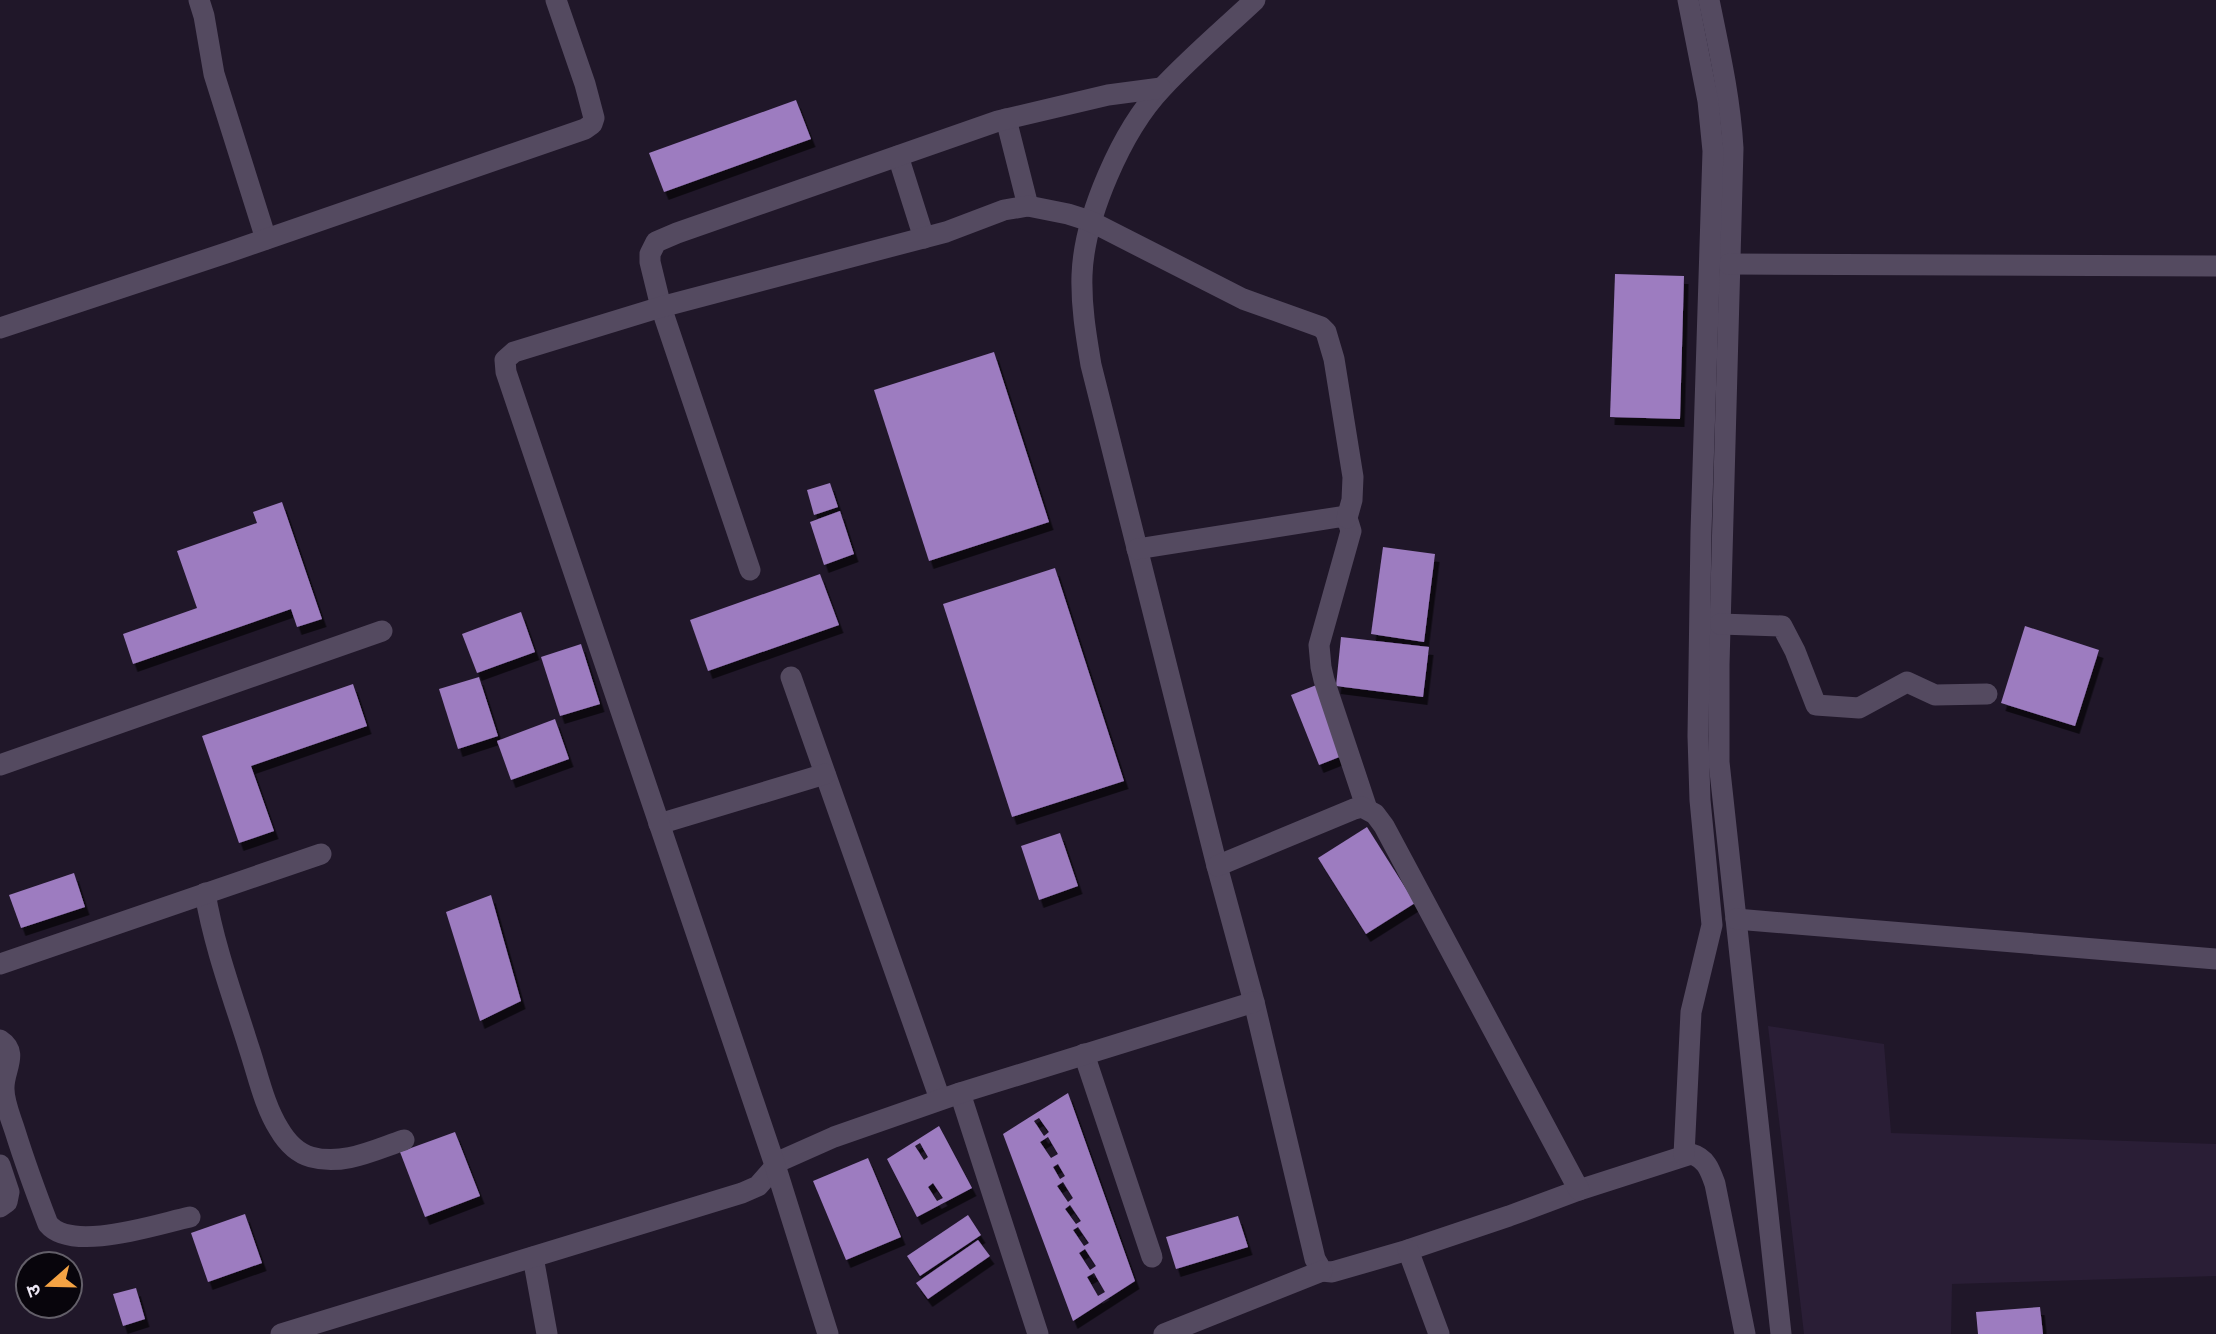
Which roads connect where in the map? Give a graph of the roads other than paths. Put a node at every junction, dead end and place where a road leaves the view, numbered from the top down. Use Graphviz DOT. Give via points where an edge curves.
graph roads {
  1 [pos="199,0"];
  2 [pos="556,0"];
  3 [pos="1255,0"];
  4 [pos="1688,0"];
  5 [pos="1709,0"];
  6 [pos="1161,88"];
  7 [pos="1006,119"];
  8 [pos="898,156"];
  9 [pos="1028,206"];
  10 [pos="1090,221"];
  11 [pos="924,238"];
  12 [pos="266,239"];
  13 [pos="1729,264"];
  14 [pos="2216,266"];
  15 [pos="661,307"];
  16 [pos="0,328"];
  17 [pos="1347,518"];
  18 [pos="1137,550"];
  19 [pos="750,570"];
  20 [pos="1720,624"];
  21 [pos="382,631"];
  22 [pos="791,677"];
  23 [pos="1987,694"];
  24 [pos="0,765"];
  25 [pos="825,774"];
  26 [pos="1367,809"];
  27 [pos="659,824"];
  28 [pos="321,854"];
  29 [pos="1217,866"];
  30 [pos="205,893"];
  31 [pos="1736,919"];
  32 [pos="2216,959"];
  33 [pos="0,964"];
  34 [pos="1254,1002"];
  35 [pos="0,1040"];
  36 [pos="1084,1054"];
  37 [pos="950,1096"];
  38 [pos="404,1140"];
  39 [pos="1684,1155"];
  40 [pos="0,1165"];
  41 [pos="775,1165"];
  42 [pos="1579,1190"];
  43 [pos="0,1207"];
  44 [pos="190,1217"];
  45 [pos="1408,1250"];
  46 [pos="1152,1256"];
  47 [pos="533,1257"];
  48 [pos="1322,1270"];
  49 [pos="281,1334"];
  50 [pos="547,1334"];
  51 [pos="828,1334"];
  52 [pos="1038,1334"];
  53 [pos="1164,1334"];
  54 [pos="1439,1334"];
  55 [pos="1745,1334"];
  56 [pos="1781,1334"];
  1 -- 12 [label="street" via="214,74"];
  2 -- 12 [label="street" via="585,84 592,124"];
  3 -- 6 [label="street"];
  4 -- 39 [label="street" via="1713,151 1698,736 1712,925 1691,1013"];
  5 -- 13 [label="street" via="1731,112"];
  6 -- 7 [label="street" via="1108,95"];
  6 -- 10 [label="street" via="1118,155"];
  7 -- 8 [label="street"];
  7 -- 9 [label="street"];
  8 -- 11 [label="street"];
  8 -- 15 [label="street" via="660,239 652,247 650,262"];
  9 -- 10 [label="street"];
  9 -- 11 [label="street"];
  10 -- 17 [label="street" via="1242,299 1326,332 1353,477"];
  10 -- 18 [label="street" via="1082,274 1083,321"];
  11 -- 15 [label="street"];
  12 -- 16 [label="street"];
  13 -- 14 [label="street"];
  13 -- 20 [label="street"];
  15 -- 19 [label="street"];
  15 -- 27 [label="street" via="514,352 505,360"];
  17 -- 18 [label="street"];
  17 -- 26 [label="street" via="1351,531 1319,656"];
  18 -- 29 [label="street"];
  20 -- 23 [label="street" via="1782,626 1816,705 1860,708 1907,682 1935,695"];
  20 -- 31 [label="street" via="1719,762"];
  21 -- 24 [label="street"];
  22 -- 25 [label="street"];
  25 -- 27 [label="street"];
  25 -- 37 [label="street"];
  26 -- 29 [label="street" via="1354,809"];
  26 -- 42 [label="street" via="1384,826"];
  27 -- 41 [label="street"];
  28 -- 30 [label="street"];
  29 -- 34 [label="street"];
  30 -- 33 [label="street"];
  30 -- 38 [label="street" via="225,974 262,1087 287,1141 309,1157 336,1160"];
  31 -- 32 [label="street"];
  31 -- 56 [label="street"];
  34 -- 36 [label="street"];
  34 -- 48 [label="street" via="1315,1259"];
  35 -- 44 [label="street" via="10,1054 4,1081 6,1102 30,1179 53,1230 70,1237 100,1236"];
  36 -- 37 [label="street"];
  36 -- 46 [label="street"];
  37 -- 41 [label="street" via="790,1154"];
  37 -- 52 [label="street"];
  39 -- 42 [label="street"];
  39 -- 55 [label="street" via="1699,1157 1711,1172"];
  40 -- 43 [label="street" via="9,1198"];
  41 -- 47 [label="street" via="755,1188"];
  41 -- 51 [label="street"];
  42 -- 45 [label="street"];
  45 -- 48 [label="street" via="1332,1272"];
  45 -- 54 [label="street"];
  47 -- 49 [label="street"];
  47 -- 50 [label="street"];
  48 -- 53 [label="street"];
}
